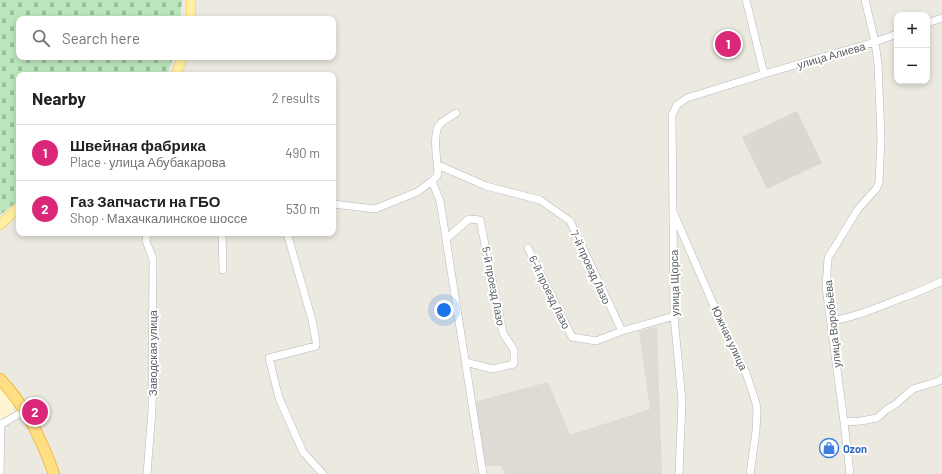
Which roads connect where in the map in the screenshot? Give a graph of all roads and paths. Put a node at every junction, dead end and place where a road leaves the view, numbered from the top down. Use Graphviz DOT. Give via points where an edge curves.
graph roads {
  1 [pos="191,0"];
  2 [pos="746,0"];
  3 [pos="865,0"];
  4 [pos="191,16"];
  5 [pos="942,18"];
  6 [pos="930,22"];
  7 [pos="894,35"];
  8 [pos="875,42"];
  9 [pos="181,60"];
  10 [pos="177,72"];
  11 [pos="764,74"];
  12 [pos="687,98"];
  13 [pos="456,113"];
  14 [pos="438,165"];
  15 [pos="432,181"];
  16 [pos="336,204"];
  17 [pos="672,209"];
  18 [pos="16,210"];
  19 [pos="0,224"];
  20 [pos="146,236"];
  21 [pos="222,236"];
  22 [pos="288,236"];
  23 [pos="446,239"];
  24 [pos="528,248"];
  25 [pos="223,270"];
  26 [pos="942,281"];
  27 [pos="674,316"];
  28 [pos="831,321"];
  29 [pos="622,331"];
  30 [pos="465,362"];
  31 [pos="2,379"];
  32 [pos="942,379"];
  33 [pos="24,411"];
  34 [pos="844,422"];
  35 [pos="1,424"];
  36 [pos="322,473"];
  37 [pos="0,474"];
  38 [pos="54,474"];
  39 [pos="147,474"];
  40 [pos="483,474"];
  41 [pos="679,474"];
  42 [pos="750,474"];
  43 [pos="850,474"];
  1 -- 4 [label="main road"];
  2 -- 11 [label="street"];
  3 -- 8 [label="street, улица Воробьёва"];
  5 -- 6 [label="street"];
  7 -- 8 [label="street, улица Алиева"];
  8 -- 11 [label="street, улица Алиева"];
  8 -- 28 [label="street, улица Воробьёва" via="881,138 879,183 876,190 858,209 828,258 826,287"];
  9 -- 10 [label="main road"];
  11 -- 12 [label="street, улица Алиева"];
  12 -- 17 [label="street, улица Щорса" via="677,105 672,115"];
  13 -- 14 [label="street" via="437,128"];
  14 -- 15 [label="street" via="437,176"];
  14 -- 29 [label="street, 7-й проезд Лазо" via="486,186 540,200 570,221"];
  15 -- 16 [label="street" via="417,192 375,209"];
  15 -- 23 [label="street" via="440,201"];
  17 -- 27 [label="street, улица Щорса"];
  17 -- 42 [label="street, Южная улица" via="731,345 746,373 756,403 756,431"];
  18 -- 19 [label="main road"];
  20 -- 39 [label="street, Заводская улица" via="153,259 152,410"];
  21 -- 25 [label="street"];
  22 -- 36 [label="street" via="312,320 316,346 269,358 279,398 303,452"];
  23 -- 30 [label="street"];
  23 -- 30 [label="street, 5-й проезд Лазо" via="469,219 480,220 503,333 514,350 514,364 493,369"];
  24 -- 29 [label="street, 6-й проезд Лазо" via="572,337 596,341"];
  26 -- 28 [label="street" via="882,306"];
  27 -- 29 [label="street"];
  27 -- 41 [label="street, улица Щорса" via="682,401"];
  28 -- 34 [label="street, улица Воробьёва"];
  30 -- 40 [label="street"];
  31 -- 33 [label="highway"];
  32 -- 34 [label="street" via="908,392 877,418"];
  33 -- 35 [label="street"];
  33 -- 38 [label="highway" via="36,431"];
  34 -- 43 [label="street, улица Воробьёва"];
  35 -- 37 [label="street"];
}
